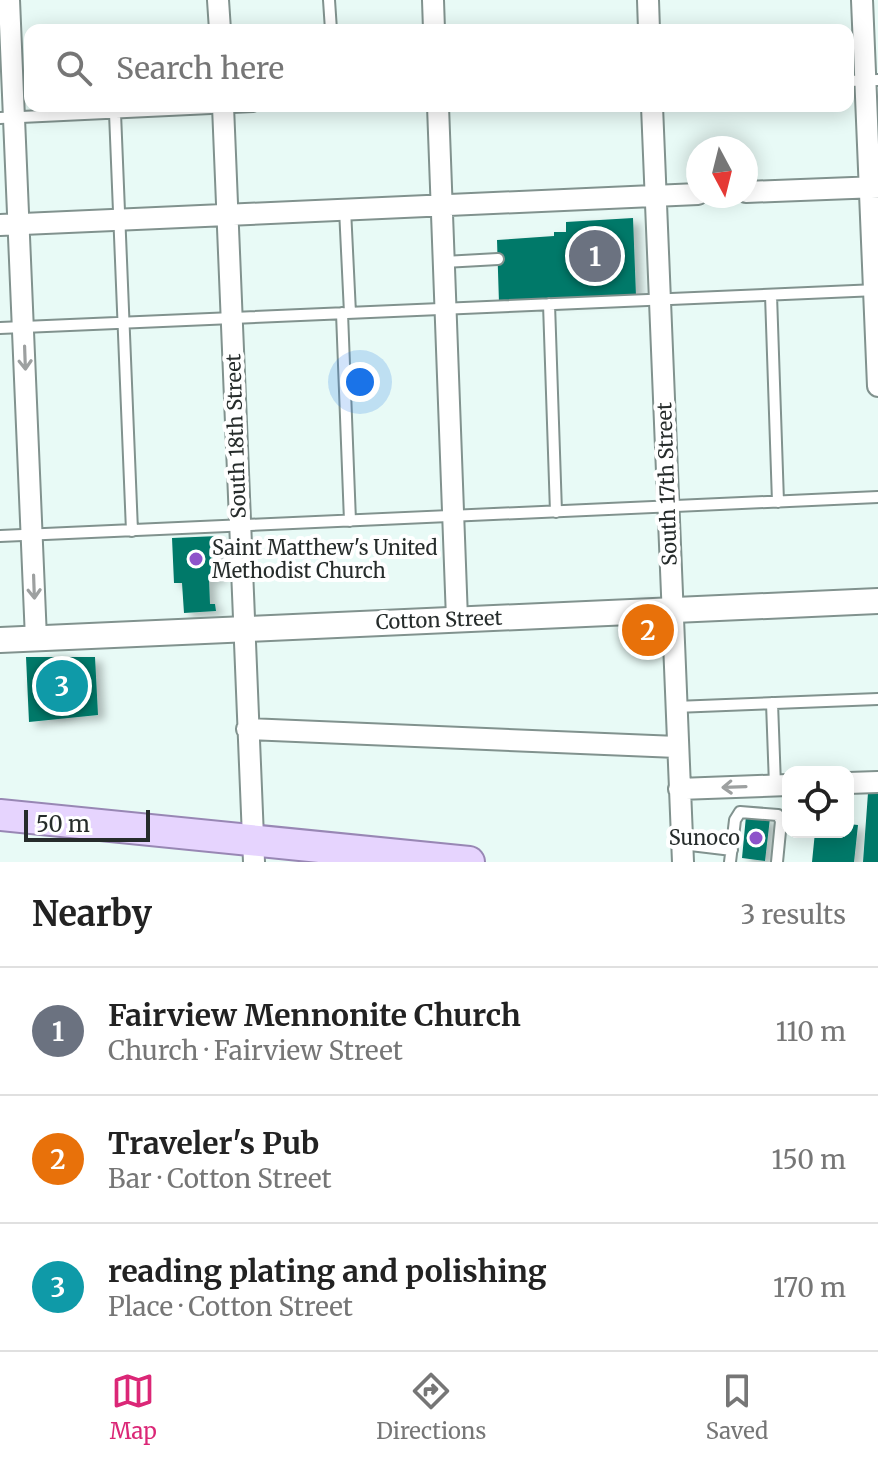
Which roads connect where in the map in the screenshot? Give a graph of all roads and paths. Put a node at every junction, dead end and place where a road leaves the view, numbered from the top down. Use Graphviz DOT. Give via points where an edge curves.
graph roads {
  1 [pos="9,0"];
  2 [pos="218,0"];
  3 [pos="329,0"];
  4 [pos="433,0"];
  5 [pos="648,0"];
  6 [pos="862,0"];
  7 [pos="220,24"];
  8 [pos="331,24"];
  9 [pos="434,24"];
  10 [pos="649,24"];
  11 [pos="864,80"];
  12 [pos="133,112"];
  13 [pos="223,112"];
  14 [pos="438,112"];
  15 [pos="652,112"];
  16 [pos="115,113"];
  17 [pos="7,118"];
  18 [pos="874,187"];
  19 [pos="758,192"];
  20 [pos="686,195"];
  21 [pos="656,196"];
  22 [pos="442,205"];
  23 [pos="345,209"];
  24 [pos="227,215"];
  25 [pos="119,219"];
  26 [pos="10,224"];
  27 [pos="498,259"];
  28 [pos="444,262"];
  29 [pos="876,290"];
  30 [pos="771,295"];
  31 [pos="660,299"];
  32 [pos="549,304"];
  33 [pos="446,308"];
  34 [pos="346,313"];
  35 [pos="232,318"];
  36 [pos="124,323"];
  37 [pos="23,327"];
  38 [pos="0,328"];
  39 [pos="878,386"];
  40 [pos="878,497"];
  41 [pos="778,502"];
  42 [pos="668,507"];
  43 [pos="556,512"];
  44 [pos="453,516"];
  45 [pos="350,521"];
  46 [pos="239,526"];
  47 [pos="132,531"];
  48 [pos="32,535"];
  49 [pos="0,536"];
  50 [pos="878,601"];
  51 [pos="671,610"];
  52 [pos="457,619"];
  53 [pos="243,629"];
  54 [pos="36,639"];
  55 [pos="0,640"];
  56 [pos="878,699"];
  57 [pos="772,703"];
  58 [pos="675,707"];
  59 [pos="247,729"];
  60 [pos="677,747"];
  61 [pos="878,782"];
  62 [pos="854,783"];
  63 [pos="782,785"];
  64 [pos="679,789"];
  65 [pos="0,815"];
  66 [pos="732,850"];
  67 [pos="253,851"];
  68 [pos="682,853"];
  69 [pos="469,862"];
  70 [pos="730,862"];
  71 [pos="777,862"];
  1 -- 17 [label="street"];
  2 -- 7 [label="street"];
  3 -- 8 [label="lane"];
  4 -- 9 [label="street"];
  5 -- 10 [label="street"];
  6 -- 11 [label="street"];
  11 -- 18 [label="street"];
  12 -- 16 [label="lane"];
  13 -- 24 [label="street, South 18th Street"];
  14 -- 22 [label="street"];
  15 -- 21 [label="street, South 17th Street"];
  16 -- 17 [label="lane"];
  16 -- 25 [label="lane"];
  17 -- 26 [label="street"];
  18 -- 19 [label="street"];
  18 -- 29 [label="street"];
  20 -- 21 [label="street"];
  21 -- 22 [label="street"];
  21 -- 31 [label="street, South 17th Street"];
  22 -- 23 [label="street"];
  22 -- 28 [label="street"];
  23 -- 24 [label="street"];
  23 -- 34 [label="lane"];
  24 -- 25 [label="street"];
  24 -- 35 [label="street, South 18th Street"];
  25 -- 26 [label="street"];
  25 -- 36 [label="lane"];
  26 -- 37 [label="street"];
  27 -- 28 [label="lane"];
  28 -- 33 [label="street"];
  29 -- 30 [label="lane"];
  29 -- 39 [label="street"];
  30 -- 31 [label="lane"];
  30 -- 41 [label="lane"];
  31 -- 32 [label="lane"];
  31 -- 42 [label="street, South 17th Street"];
  32 -- 33 [label="lane"];
  32 -- 43 [label="lane"];
  33 -- 34 [label="lane"];
  33 -- 44 [label="street"];
  34 -- 35 [label="lane"];
  34 -- 45 [label="lane"];
  35 -- 36 [label="lane"];
  35 -- 46 [label="street, South 18th Street"];
  36 -- 37 [label="lane"];
  36 -- 47 [label="lane"];
  37 -- 38 [label="lane"];
  37 -- 48 [label="street, one-way"];
  40 -- 41 [label="lane"];
  41 -- 42 [label="lane"];
  42 -- 43 [label="lane"];
  42 -- 51 [label="street, South 17th Street"];
  43 -- 44 [label="lane"];
  44 -- 45 [label="lane"];
  44 -- 52 [label="street"];
  45 -- 46 [label="lane"];
  46 -- 47 [label="lane"];
  46 -- 53 [label="street, South 18th Street"];
  47 -- 48 [label="lane"];
  48 -- 49 [label="lane"];
  48 -- 54 [label="street, one-way"];
  50 -- 51 [label="street, Cotton Street"];
  51 -- 52 [label="street, Cotton Street"];
  51 -- 58 [label="street, South 17th Street"];
  52 -- 53 [label="street, Cotton Street"];
  53 -- 54 [label="street, Cotton Street"];
  53 -- 59 [label="street, South 18th Street"];
  54 -- 55 [label="street, Cotton Street"];
  56 -- 57 [label="lane"];
  57 -- 58 [label="lane"];
  57 -- 63 [label="lane"];
  58 -- 60 [label="street, South 17th Street"];
  59 -- 60 [label="street"];
  59 -- 67 [label="street, South 18th Street"];
  60 -- 64 [label="street, South 17th Street"];
  61 -- 62 [label="street"];
  63 -- 64 [label="street, one-way"];
  64 -- 68 [label="street, South 17th Street"];
  65 -- 67 [label="main road"];
  66 -- 68 [label="lane"];
  66 -- 70 [label="lane"];
  66 -- 71 [label="lane" via="740,812 778,815"];
  67 -- 69 [label="main road"];
}
